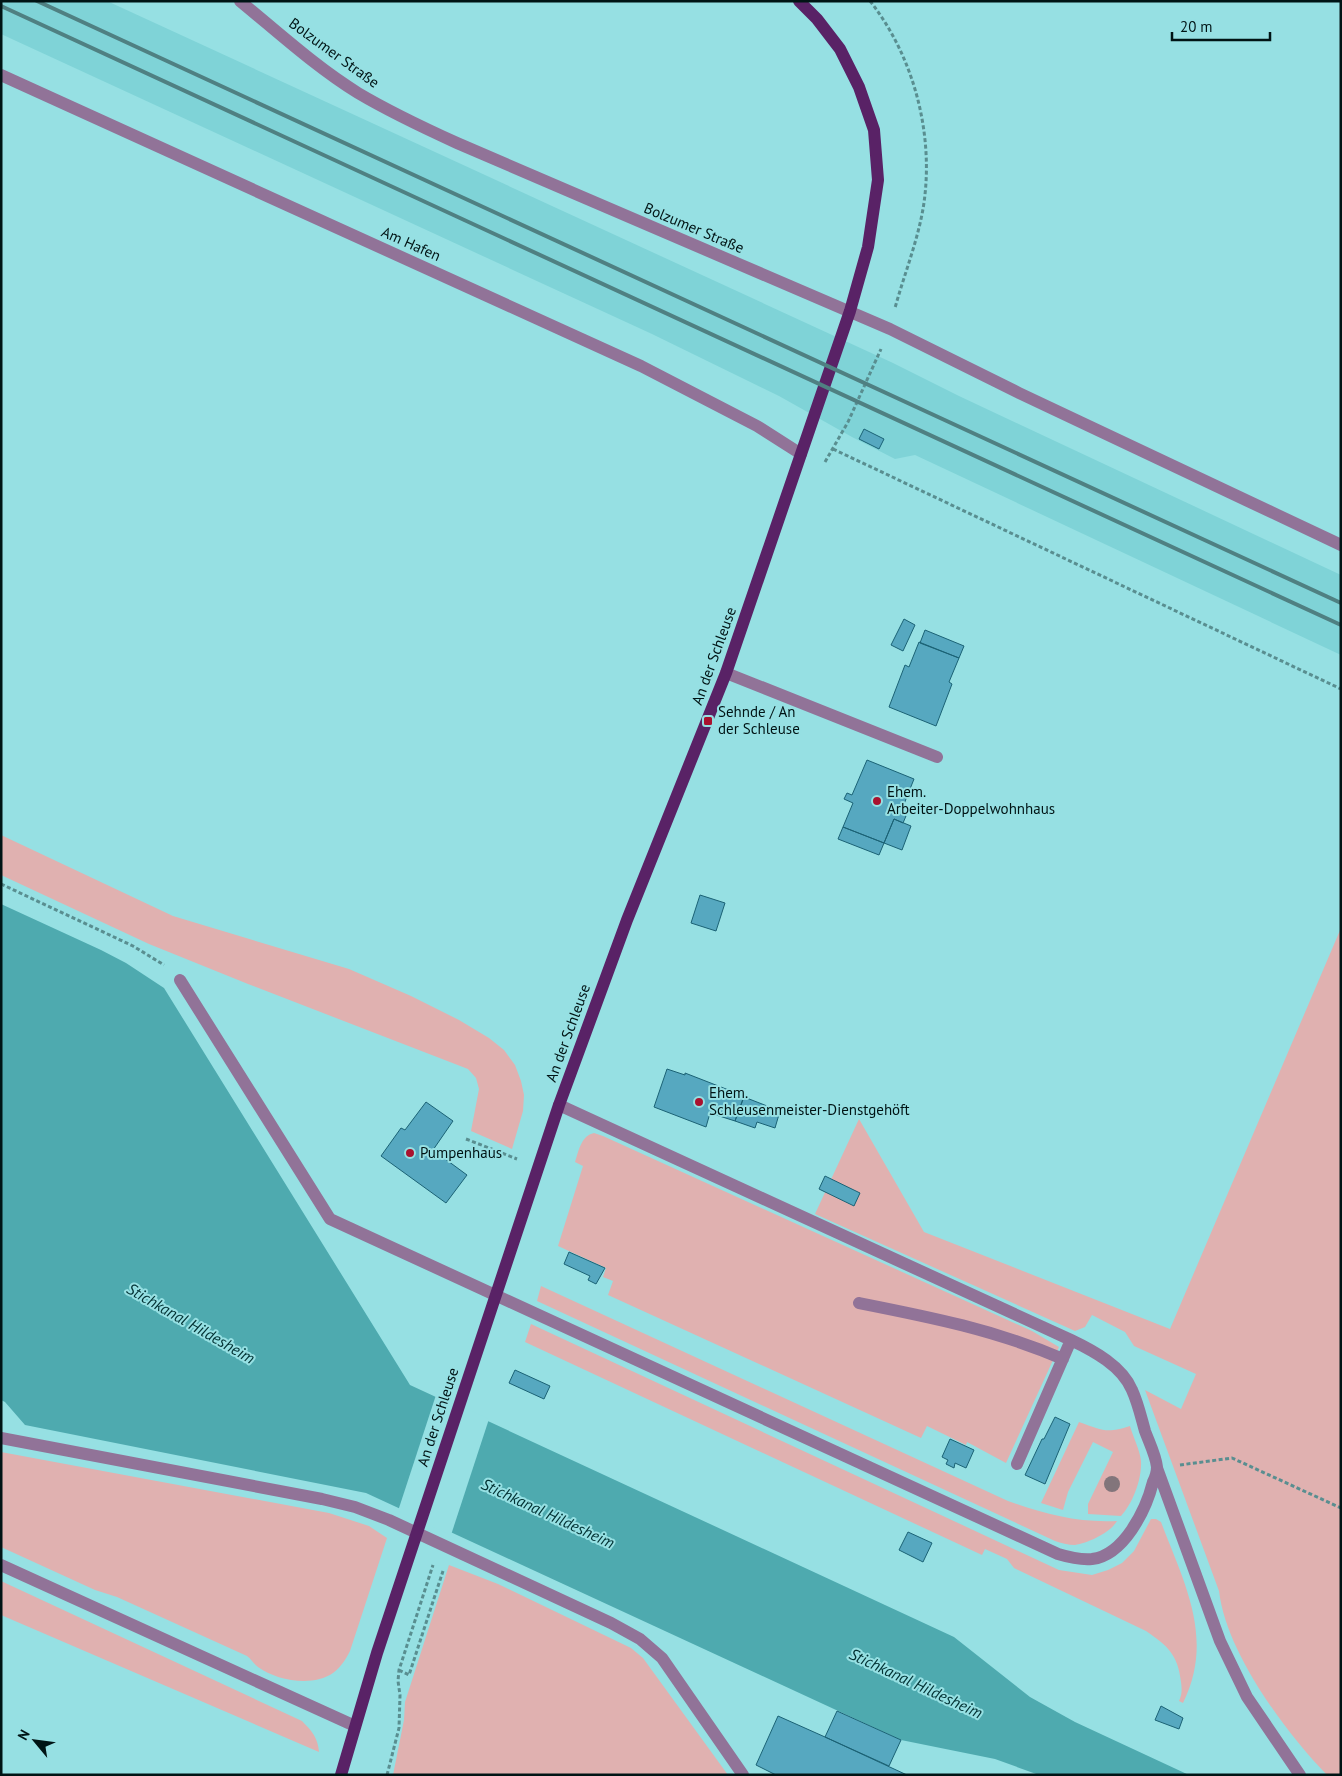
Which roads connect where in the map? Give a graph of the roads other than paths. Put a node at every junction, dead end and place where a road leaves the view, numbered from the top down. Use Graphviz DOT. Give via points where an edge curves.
graph roads {
  1 [pos="240,1"];
  2 [pos="799,1"];
  3 [pos="1,76"];
  4 [pos="850,311"];
  5 [pos="801,454"];
  6 [pos="1341,545"];
  7 [pos="726,673"];
  8 [pos="937,757"];
  9 [pos="180,980"];
  10 [pos="559,1105"];
  11 [pos="859,1303"];
  12 [pos="1071,1340"];
  13 [pos="1063,1359"];
  14 [pos="1,1438"];
  15 [pos="1017,1464"];
  16 [pos="1157,1468"];
  17 [pos="1,1565"];
  18 [pos="355,1726"];
  19 [pos="341,1775"];
  20 [pos="743,1775"];
  21 [pos="1300,1775"];
  1 -- 4 [label="lane, Bolzumer Straße" via="311,60 357,92 402,117 457,144"];
  2 -- 4 [label="main road" via="840,48 859,87 874,130 878,180 868,247"];
  3 -- 5 [label="lane, Am Hafen" via="641,366 757,426"];
  4 -- 5 [label="main road, An der Schleuse"];
  4 -- 6 [label="lane, Bolzumer Straße"];
  5 -- 7 [label="main road, An der Schleuse"];
  7 -- 8 [label="lane"];
  7 -- 10 [label="main road, An der Schleuse" via="627,920"];
  9 -- 16 [label="lane" via="330,1219 1058,1554 1092,1559 1118,1546 1131,1532 1142,1512"];
  10 -- 12 [label="lane"];
  10 -- 18 [label="main road, An der Schleuse"];
  11 -- 13 [label="lane" via="965,1325 1017,1340"];
  12 -- 13 [label="lane"];
  12 -- 16 [label="lane" via="1117,1369 1132,1389"];
  13 -- 15 [label="lane"];
  14 -- 20 [label="lane" via="322,1499 388,1520 640,1639 662,1658"];
  16 -- 21 [label="lane" via="1231,1667 1247,1697"];
  17 -- 18 [label="lane"];
  18 -- 19 [label="main road, An der Schleuse"];
}
